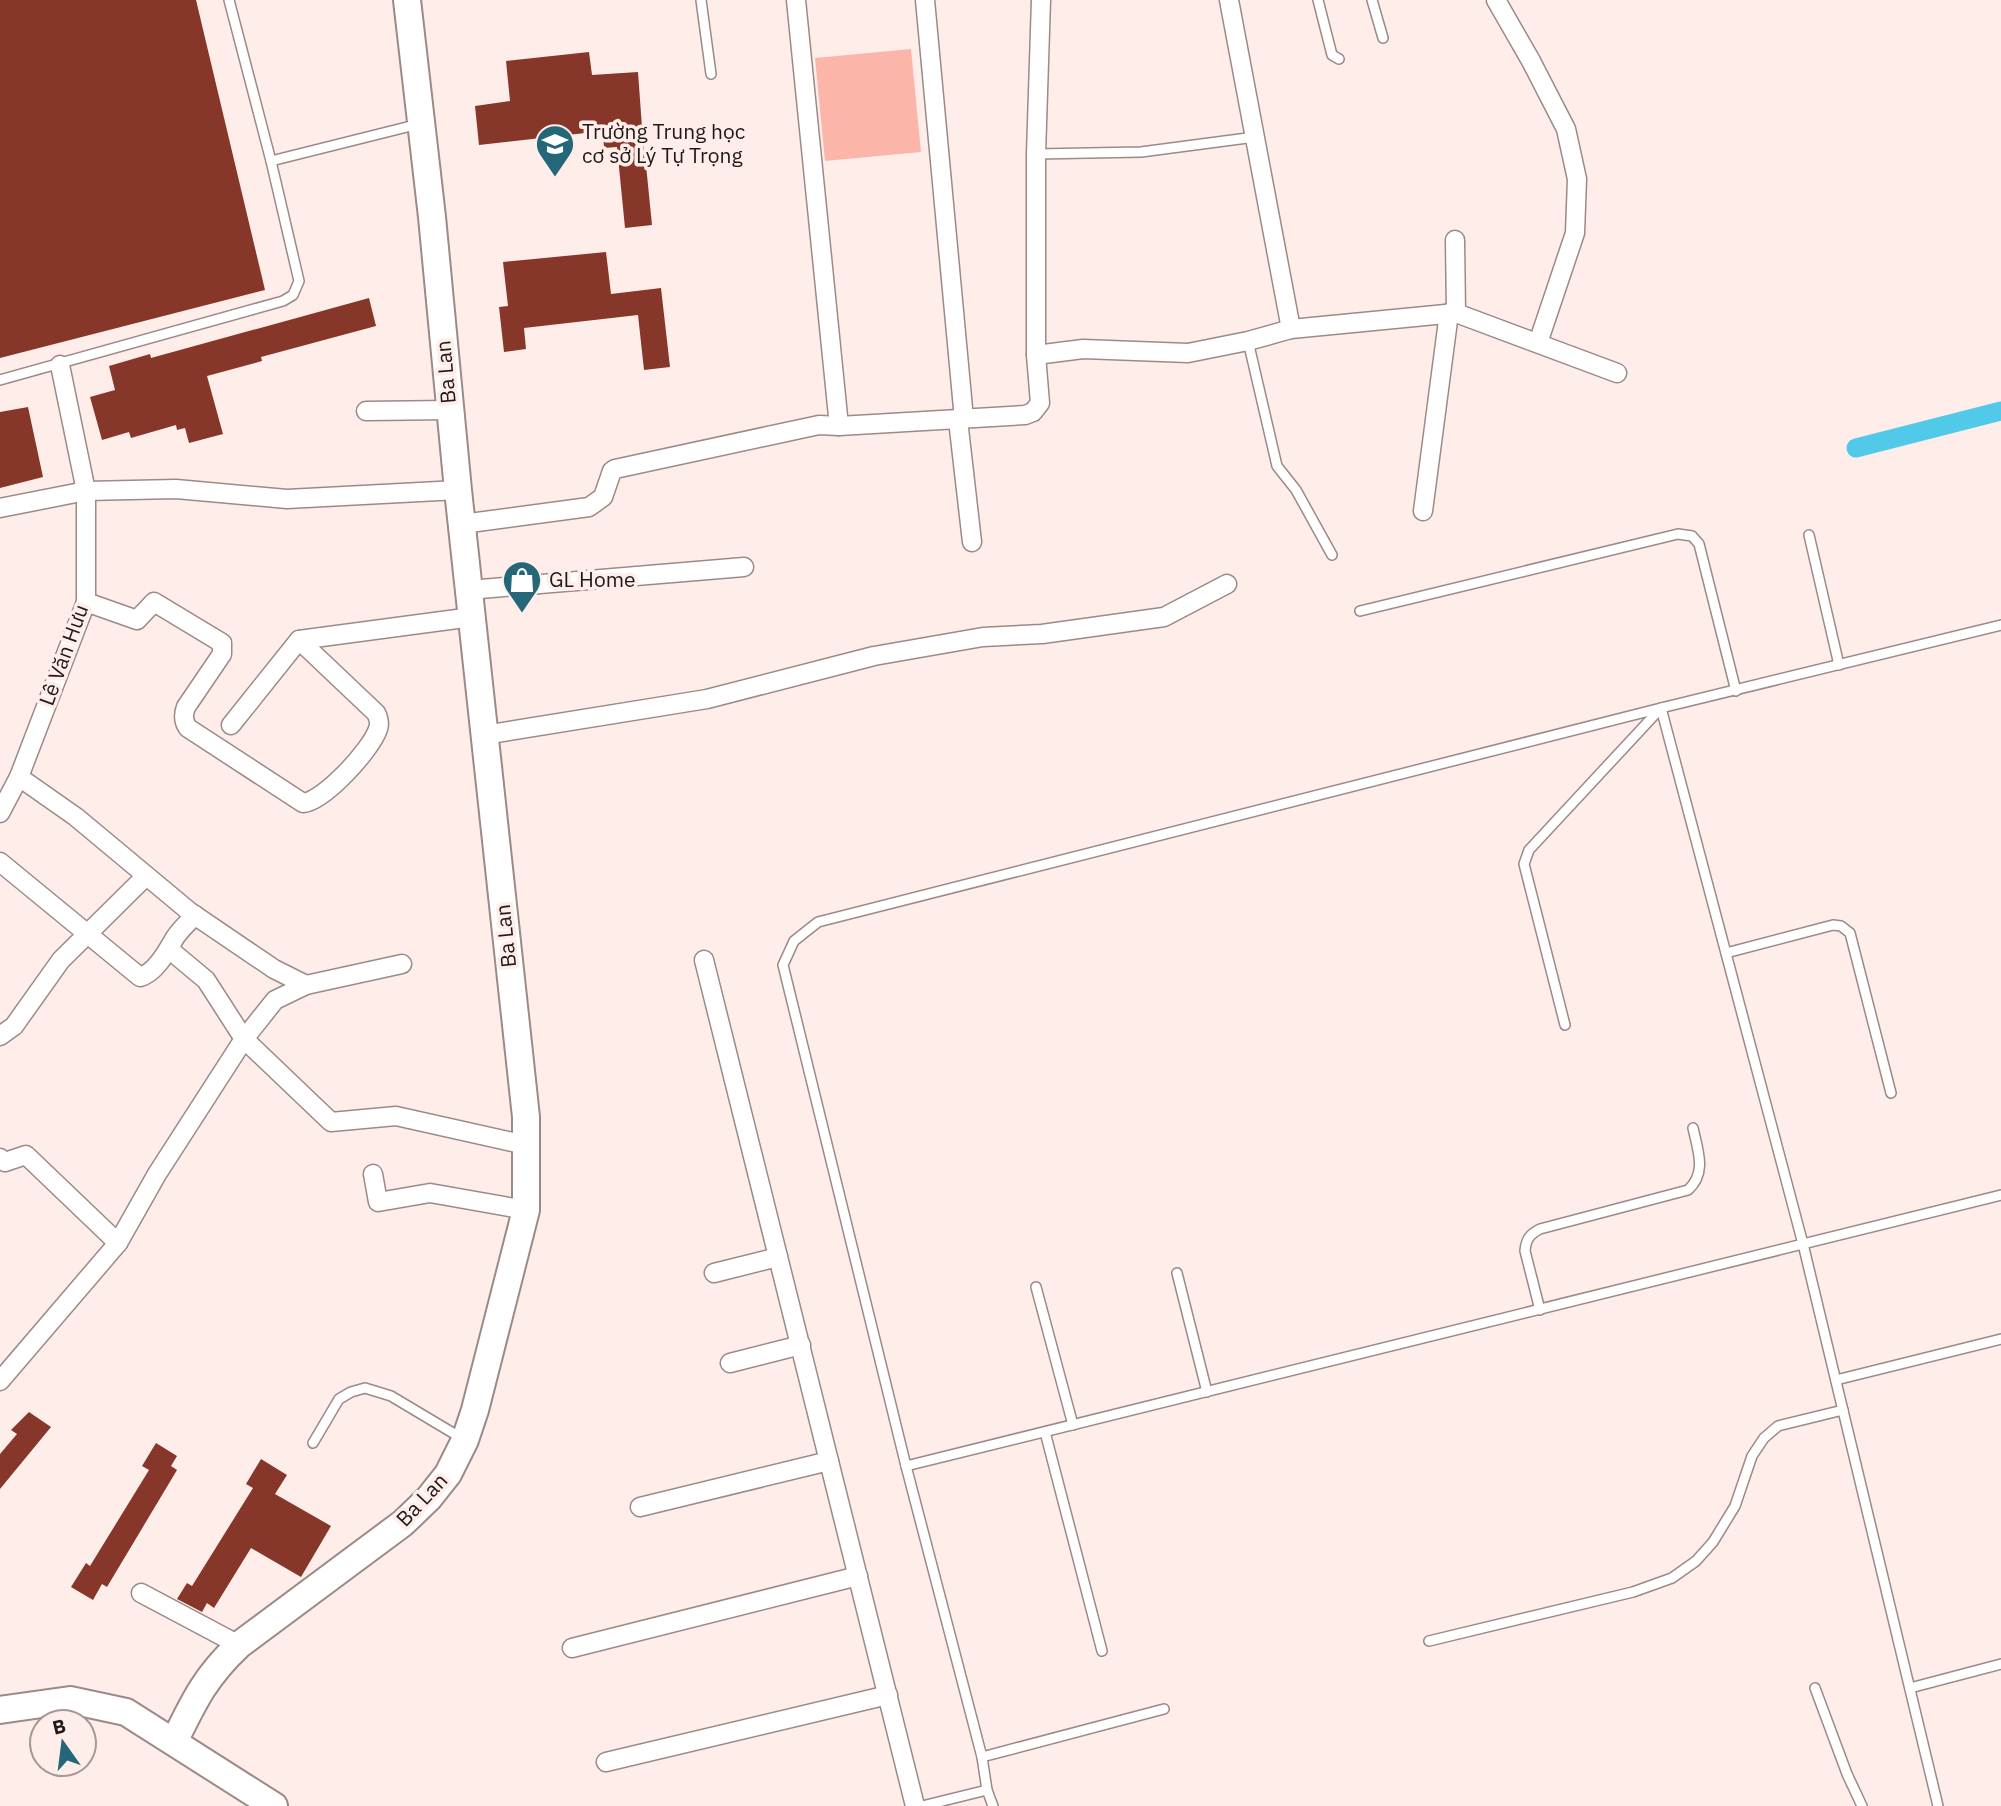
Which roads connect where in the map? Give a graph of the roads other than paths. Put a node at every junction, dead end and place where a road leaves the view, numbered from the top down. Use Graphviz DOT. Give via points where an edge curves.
graph roads {
  1 [pos="229,0"];
  2 [pos="407,0"];
  3 [pos="702,0"];
  4 [pos="796,0"];
  5 [pos="925,0"];
  6 [pos="1041,0"];
  7 [pos="1229,0"];
  8 [pos="1318,0"];
  9 [pos="1372,0"];
  10 [pos="1496,0"];
  11 [pos="1383,38"];
  12 [pos="1339,59"];
  13 [pos="711,74"];
  14 [pos="422,124"];
  15 [pos="1255,137"];
  16 [pos="1036,154"];
  17 [pos="271,161"];
  18 [pos="1455,240"];
  19 [pos="1452,313"];
  20 [pos="1291,328"];
  21 [pos="1248,341"];
  22 [pos="1538,343"];
  23 [pos="1036,355"];
  24 [pos="61,365"];
  25 [pos="1617,373"];
  26 [pos="0,380"];
  27 [pos="366,411"];
  28 [pos="450,411"];
  29 [pos="961,419"];
  30 [pos="839,426"];
  31 [pos="458,490"];
  32 [pos="86,491"];
  33 [pos="0,508"];
  34 [pos="1423,511"];
  35 [pos="462,524"];
  36 [pos="1809,535"];
  37 [pos="972,542"];
  38 [pos="1332,555"];
  39 [pos="744,567"];
  40 [pos="1227,584"];
  41 [pos="469,590"];
  42 [pos="86,602"];
  43 [pos="1360,611"];
  44 [pos="472,617"];
  45 [pos="2001,625"];
  46 [pos="299,640"];
  47 [pos="1839,664"];
  48 [pos="1736,691"];
  49 [pos="1661,708"];
  50 [pos="232,725"];
  51 [pos="484,735"];
  52 [pos="19,776"];
  53 [pos="0,813"];
  54 [pos="0,862"];
  55 [pos="146,876"];
  56 [pos="195,915"];
  57 [pos="88,934"];
  58 [pos="170,950"];
  59 [pos="1726,953"];
  60 [pos="704,960"];
  61 [pos="401,964"];
  62 [pos="306,985"];
  63 [pos="1565,1025"];
  64 [pos="0,1036"];
  65 [pos="244,1040"];
  66 [pos="1891,1093"];
  67 [pos="1693,1128"];
  68 [pos="526,1145"];
  69 [pos="2,1162"];
  70 [pos="373,1174"];
  71 [pos="2001,1195"];
  72 [pos="526,1210"];
  73 [pos="118,1243"];
  74 [pos="1804,1244"];
  75 [pos="778,1257"];
  76 [pos="714,1273"];
  77 [pos="1177,1273"];
  78 [pos="1036,1287"];
  79 [pos="1540,1310"];
  80 [pos="2001,1339"];
  81 [pos="800,1345"];
  82 [pos="730,1363"];
  83 [pos="1836,1380"];
  84 [pos="0,1381"];
  85 [pos="1207,1392"];
  86 [pos="1843,1410"];
  87 [pos="1073,1426"];
  88 [pos="1045,1433"];
  89 [pos="465,1440"];
  90 [pos="313,1443"];
  91 [pos="829,1461"];
  92 [pos="906,1466"];
  93 [pos="640,1507"];
  94 [pos="858,1576"];
  95 [pos="141,1593"];
  96 [pos="1429,1641"];
  97 [pos="239,1645"];
  98 [pos="572,1648"];
  99 [pos="1102,1651"];
  100 [pos="2001,1664"];
  101 [pos="1815,1688"];
  102 [pos="1910,1688"];
  103 [pos="888,1695"];
  104 [pos="1164,1709"];
  105 [pos="0,1710"];
  106 [pos="174,1742"];
  107 [pos="982,1757"];
  108 [pos="606,1762"];
  109 [pos="987,1790"];
  110 [pos="274,1806"];
  111 [pos="915,1806"];
  112 [pos="922,1806"];
  113 [pos="993,1806"];
  114 [pos="1862,1806"];
  115 [pos="1938,1806"];
  1 -- 17 [label="lane"];
  2 -- 14 [label="street, Ba Lan"];
  3 -- 13 [label="lane"];
  4 -- 30 [label="street"];
  5 -- 29 [label="street"];
  6 -- 16 [label="street"];
  7 -- 15 [label="street"];
  8 -- 12 [label="lane" via="1332,55"];
  9 -- 11 [label="lane"];
  10 -- 22 [label="street" via="1566,128 1577,179 1576,233"];
  14 -- 17 [label="lane"];
  14 -- 28 [label="street, Ba Lan"];
  15 -- 16 [label="lane" via="1141,152"];
  15 -- 20 [label="street"];
  16 -- 23 [label="street"];
  17 -- 24 [label="lane" via="299,281 293,295"];
  18 -- 19 [label="street"];
  19 -- 20 [label="street"];
  19 -- 22 [label="street"];
  19 -- 34 [label="street"];
  20 -- 21 [label="street"];
  21 -- 23 [label="street" via="1188,353 1083,349"];
  21 -- 38 [label="lane" via="1277,466 1296,490"];
  22 -- 25 [label="street"];
  23 -- 29 [label="street" via="1040,403 1033,412"];
  24 -- 26 [label="lane"];
  24 -- 32 [label="street, Lê Văn Hưu"];
  27 -- 28 [label="street"];
  28 -- 31 [label="street, Ba Lan"];
  29 -- 30 [label="street"];
  29 -- 37 [label="street"];
  30 -- 35 [label="street" via="819,425 617,468 603,497 593,505"];
  31 -- 32 [label="street" via="287,499 176,489"];
  31 -- 35 [label="street, Ba Lan"];
  32 -- 33 [label="street"];
  32 -- 42 [label="street, Lê Văn Hưu"];
  35 -- 41 [label="street, Ba Lan"];
  36 -- 47 [label="lane"];
  39 -- 41 [label="street"];
  40 -- 51 [label="street" via="1164,617 1042,635 983,637 874,656 707,699"];
  41 -- 44 [label="street, Ba Lan"];
  42 -- 46 [label="street" via="137,620 154,602 222,643 222,654 183,713 185,723 303,803 314,801 356,763 379,724 376,713"];
  42 -- 52 [label="street, Lê Văn Hưu"];
  43 -- 48 [label="lane" via="1678,534 1692,536 1699,544"];
  44 -- 46 [label="street"];
  44 -- 51 [label="street, Ba Lan"];
  45 -- 47 [label="lane"];
  46 -- 50 [label="street"];
  47 -- 48 [label="lane"];
  48 -- 49 [label="lane"];
  49 -- 59 [label="lane"];
  49 -- 63 [label="lane" via="1529,849 1524,864"];
  49 -- 92 [label="lane" via="818,922 794,941 783,965"];
  51 -- 68 [label="street, Ba Lan"];
  52 -- 53 [label="street, Lê Văn Hưu"];
  52 -- 55 [label="street"];
  54 -- 57 [label="street"];
  55 -- 56 [label="street"];
  55 -- 57 [label="street"];
  56 -- 58 [label="street" via="172,941"];
  56 -- 62 [label="street" via="274,969"];
  57 -- 58 [label="street" via="140,976"];
  57 -- 64 [label="street" via="61,960 14,1026"];
  58 -- 65 [label="street" via="206,980"];
  59 -- 66 [label="lane" via="1833,925 1850,933"];
  59 -- 74 [label="lane"];
  60 -- 75 [label="street"];
  61 -- 62 [label="street"];
  62 -- 65 [label="street" via="275,1000"];
  65 -- 68 [label="street" via="331,1122 396,1116"];
  65 -- 73 [label="street"];
  67 -- 79 [label="lane" via="1700,1175 1688,1190 1531,1233 1525,1251"];
  68 -- 72 [label="street, Ba Lan"];
  69 -- 73 [label="street" via="26,1156"];
  70 -- 72 [label="street" via="378,1202 430,1194"];
  71 -- 74 [label="lane"];
  72 -- 89 [label="street, Ba Lan"];
  73 -- 84 [label="street"];
  74 -- 79 [label="lane"];
  74 -- 83 [label="lane"];
  75 -- 76 [label="street"];
  75 -- 81 [label="street"];
  77 -- 85 [label="lane"];
  78 -- 87 [label="lane"];
  79 -- 85 [label="lane"];
  80 -- 83 [label="lane"];
  81 -- 82 [label="street"];
  81 -- 91 [label="street"];
  83 -- 86 [label="lane"];
  85 -- 87 [label="lane"];
  86 -- 96 [label="lane" via="1778,1426 1764,1438 1752,1456 1735,1506 1713,1542 1672,1578 1633,1592"];
  86 -- 102 [label="lane"];
  87 -- 88 [label="lane"];
  88 -- 92 [label="lane"];
  88 -- 99 [label="lane"];
  89 -- 90 [label="lane" via="391,1396 365,1388 339,1399"];
  89 -- 97 [label="street, Ba Lan" via="448,1474 403,1523"];
  91 -- 93 [label="street"];
  91 -- 94 [label="street"];
  92 -- 107 [label="lane"];
  94 -- 98 [label="street"];
  94 -- 103 [label="street"];
  95 -- 97 [label="street"];
  97 -- 106 [label="street, Ba Lan" via="199,1691"];
  100 -- 102 [label="lane"];
  101 -- 114 [label="lane"];
  102 -- 115 [label="lane"];
  103 -- 108 [label="street"];
  103 -- 111 [label="street"];
  104 -- 107 [label="lane"];
  105 -- 106 [label="street" via="70,1700 126,1713"];
  106 -- 110 [label="street"];
  107 -- 109 [label="lane"];
  109 -- 112 [label="lane"];
  109 -- 113 [label="lane"];
}
